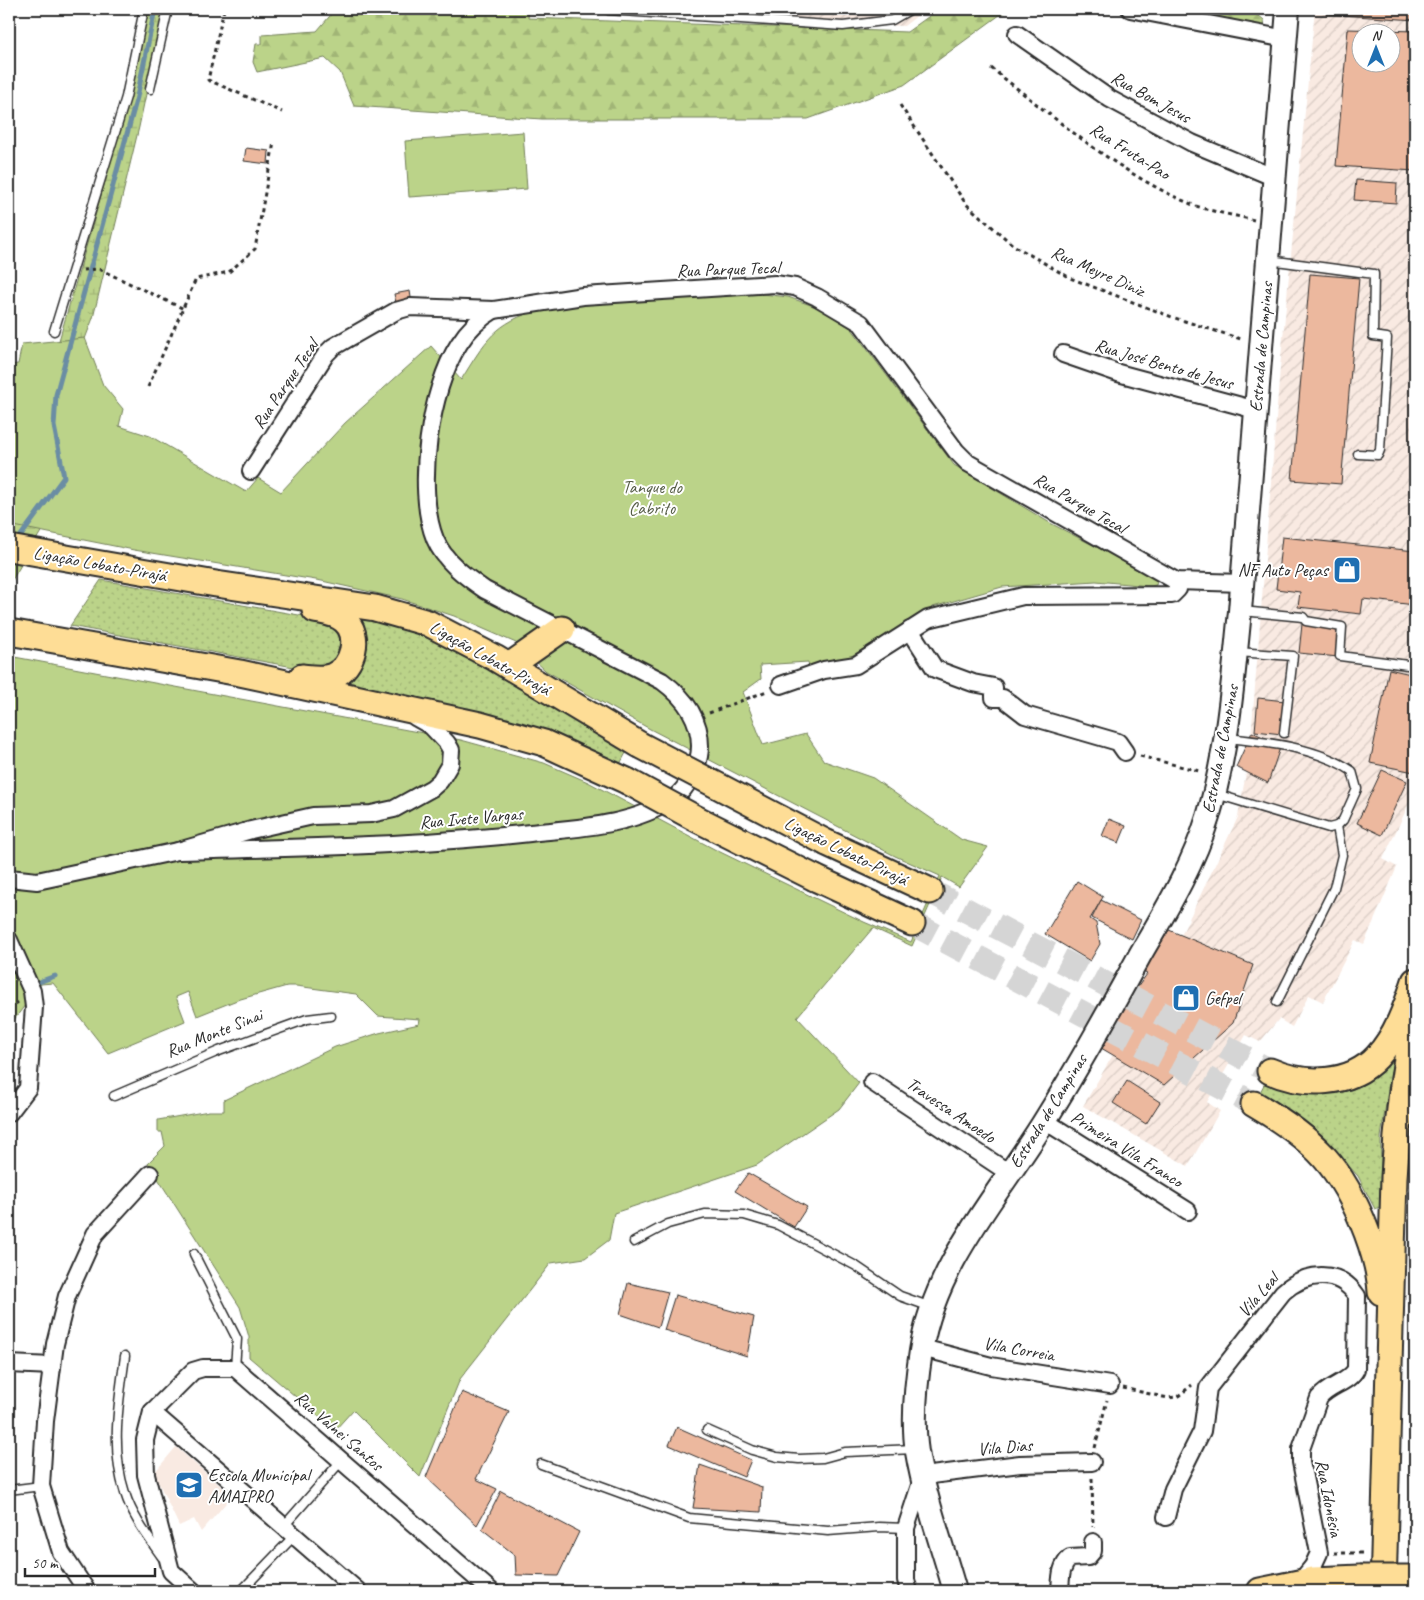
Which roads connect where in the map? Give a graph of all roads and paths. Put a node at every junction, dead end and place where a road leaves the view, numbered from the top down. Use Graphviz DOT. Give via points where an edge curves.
graph roads {
  1 [pos="144,9"];
  2 [pos="168,9"];
  3 [pos="224,9"];
  4 [pos="911,9"];
  5 [pos="1130,9"];
  6 [pos="1288,9"];
  7 [pos="608,10"];
  8 [pos="1017,34"];
  9 [pos="1286,39"];
  10 [pos="991,68"];
  11 [pos="150,88"];
  12 [pos="900,105"];
  13 [pos="282,112"];
  14 [pos="274,142"];
  15 [pos="1275,178"];
  16 [pos="1271,224"];
  17 [pos="1268,260"];
  18 [pos="78,270"];
  19 [pos="184,309"];
  20 [pos="494,310"];
  21 [pos="54,331"];
  22 [pos="1261,346"];
  23 [pos="1062,354"];
  24 [pos="148,387"];
  25 [pos="1256,410"];
  26 [pos="1358,454"];
  27 [pos="250,471"];
  28 [pos="9,548"];
  29 [pos="1176,581"];
  30 [pos="1243,583"];
  31 [pos="216,584"];
  32 [pos="1240,611"];
  33 [pos="562,628"];
  34 [pos="910,630"];
  35 [pos="16,633"];
  36 [pos="1236,652"];
  37 [pos="510,666"];
  38 [pos="1415,666"];
  39 [pos="240,673"];
  40 [pos="781,685"];
  41 [pos="396,706"];
  42 [pos="694,719"];
  43 [pos="1284,733"];
  44 [pos="1225,738"];
  45 [pos="1125,752"];
  46 [pos="1197,770"];
  47 [pos="1214,793"];
  48 [pos="1337,826"];
  49 [pos="178,851"];
  50 [pos="9,878"];
  51 [pos="930,891"];
  52 [pos="912,923"];
  53 [pos="9,940"];
  54 [pos="1415,981"];
  55 [pos="1277,1002"];
  56 [pos="1415,1015"];
  57 [pos="331,1016"];
  58 [pos="1270,1071"];
  59 [pos="872,1082"];
  60 [pos="114,1096"];
  61 [pos="1254,1104"];
  62 [pos="9,1113"];
  63 [pos="1045,1121"];
  64 [pos="1009,1173"];
  65 [pos="150,1174"];
  66 [pos="1188,1211"];
  67 [pos="634,1242"];
  68 [pos="194,1254"];
  69 [pos="933,1308"];
  70 [pos="922,1348"];
  71 [pos="125,1356"];
  72 [pos="9,1364"];
  73 [pos="52,1366"];
  74 [pos="235,1368"];
  75 [pos="1356,1369"];
  76 [pos="1199,1380"];
  77 [pos="1110,1386"];
  78 [pos="152,1412"];
  79 [pos="1386,1412"];
  80 [pos="707,1430"];
  81 [pos="917,1449"];
  82 [pos="342,1460"];
  83 [pos="1092,1462"];
  84 [pos="541,1464"];
  85 [pos="922,1476"];
  86 [pos="41,1486"];
  87 [pos="9,1490"];
  88 [pos="1166,1517"];
  89 [pos="937,1526"];
  90 [pos="906,1528"];
  91 [pos="288,1532"];
  92 [pos="1093,1542"];
  93 [pos="1330,1553"];
  94 [pos="1368,1553"];
  95 [pos="171,1571"];
  96 [pos="1307,1574"];
  97 [pos="1415,1578"];
  98 [pos="87,1591"];
  99 [pos="193,1591"];
  100 [pos="241,1591"];
  101 [pos="358,1591"];
  102 [pos="491,1591"];
  103 [pos="909,1591"];
  104 [pos="954,1591"];
  105 [pos="1060,1591"];
  106 [pos="1260,1591"];
  107 [pos="1383,1591"];
  1 -- 21 [label="lane" via="126,97"];
  2 -- 11 [label="lane"];
  3 -- 13 [label="path" via="208,80"];
  4 -- 7 [label="lane" via="892,20 843,26"];
  5 -- 9 [label="street"];
  6 -- 9 [label="main road, Estrada de Campinas"];
  8 -- 15 [label="street, Rua Bom Jesus" via="1110,99 1192,142"];
  9 -- 15 [label="main road, Estrada de Campinas"];
  10 -- 16 [label="path, Rua Fruta-Pao" via="1064,126 1127,170 1192,204"];
  12 -- 22 [label="path, Rua Meyre Diniz" via="966,204 1013,245 1070,278 1172,318"];
  14 -- 19 [label="path" via="255,248 229,272 196,279"];
  15 -- 16 [label="main road, Estrada de Campinas"];
  16 -- 17 [label="main road, Estrada de Campinas"];
  17 -- 22 [label="main road, Estrada de Campinas"];
  17 -- 26 [label="lane" via="1374,274 1373,336 1387,338 1380,450 1378,455"];
  18 -- 19 [label="path" via="99,269"];
  19 -- 24 [label="path"];
  20 -- 27 [label="street, Rua Parque Tecal" via="410,307 396,311 333,347"];
  20 -- 29 [label="street, Rua Parque Tecal" via="583,296 775,284 795,287 860,323 956,451 968,462"];
  20 -- 33 [label="street, Rua Ivete Vargas" via="462,338 439,387 427,467 429,517 435,541 464,576 485,590"];
  22 -- 25 [label="main road, Estrada de Campinas"];
  23 -- 25 [label="street, Rua José Bento de Jesus" via="1118,373"];
  25 -- 30 [label="main road, Estrada de Campinas"];
  28 -- 31 [label="main road, Ligação Lobato-Pirajá"];
  29 -- 30 [label="street, Rua Parque Tecal"];
  29 -- 34 [label="street" via="1178,589 1172,595 1026,596 928,619"];
  30 -- 32 [label="main road, Estrada de Campinas"];
  31 -- 37 [label="main road, Ligação Lobato-Pirajá" via="375,608 420,621"];
  31 -- 39 [label="main road" via="338,616 349,625 353,635 348,664 332,676 320,679"];
  32 -- 36 [label="main road, Estrada de Campinas"];
  32 -- 38 [label="lane" via="1303,617 1306,621 1342,627 1340,656"];
  33 -- 37 [label="main road"];
  33 -- 42 [label="street, Rua Ivete Vargas" via="662,680 684,701"];
  34 -- 40 [label="street" via="856,665 824,670"];
  34 -- 45 [label="street" via="935,669 994,687 994,698 1003,698 1025,715 1118,742"];
  35 -- 39 [label="main road, Ligação Lobato-Pirajá"];
  36 -- 43 [label="lane" via="1293,656"];
  36 -- 44 [label="main road, Estrada de Campinas"];
  37 -- 51 [label="main road, Ligação Lobato-Pirajá, bridge" via="640,745 827,843"];
  39 -- 41 [label="main road, Ligação Lobato-Pirajá"];
  40 -- 42 [label="path"];
  41 -- 49 [label="street, Rua Ivete Vargas" via="431,726 451,750 450,764 432,788 382,813 313,816"];
  41 -- 52 [label="main road, Ligação Lobato-Pirajá, bridge" via="544,744 627,780 695,818"];
  42 -- 49 [label="street, Rua Ivete Vargas" via="700,735 700,752 688,784 673,798 626,819 555,830 448,840"];
  44 -- 47 [label="main road, Estrada de Campinas"];
  44 -- 48 [label="lane" via="1285,746 1352,771 1357,789"];
  45 -- 46 [label="path"];
  47 -- 48 [label="lane" via="1319,826"];
  47 -- 63 [label="main road, Estrada de Campinas" via="1188,870"];
  48 -- 55 [label="lane" via="1342,856 1334,888"];
  49 -- 50 [label="street, Rua Ivete Vargas" via="37,881"];
  53 -- 62 [label="street" via="32,991 34,1007 28,1088"];
  54 -- 58 [label="main road" via="1386,1046 1368,1064 1343,1077 1326,1080 1298,1081"];
  56 -- 79 [label="main road" via="1397,1125"];
  57 -- 60 [label="lane, Rua Monte Sinai" via="307,1019 219,1050"];
  59 -- 64 [label="street, Travessa Amoedo"];
  61 -- 79 [label="main road" via="1307,1138 1344,1180 1358,1208 1380,1277"];
  63 -- 64 [label="main road, Estrada de Campinas"];
  63 -- 66 [label="street, Primeira Vila Franco"];
  64 -- 69 [label="main road, Estrada de Campinas" via="950,1270"];
  65 -- 73 [label="street" via="95,1234 67,1296"];
  67 -- 69 [label="lane" via="668,1224 705,1214 744,1215 778,1225 856,1266 900,1296"];
  68 -- 74 [label="lane" via="237,1340"];
  69 -- 70 [label="main road, Estrada de Campinas"];
  70 -- 77 [label="street, Vila Correia" via="991,1366"];
  70 -- 81 [label="main road, Estrada de Campinas" via="917,1386"];
  71 -- 95 [label="lane" via="116,1427 117,1461 125,1495 139,1523"];
  72 -- 73 [label="street"];
  73 -- 86 [label="street"];
  74 -- 78 [label="street" via="193,1371"];
  74 -- 82 [label="street, Rua Valnei Santos"];
  75 -- 88 [label="street, Vila Leal" via="1358,1305 1357,1296 1351,1288 1342,1280 1322,1275 1292,1284 1208,1388 1202,1431 1173,1489"];
  75 -- 96 [label="street, Rua Idonêsia" via="1353,1375 1319,1398 1301,1449 1319,1551"];
  76 -- 77 [label="path" via="1177,1397 1168,1398"];
  78 -- 91 [label="street"];
  78 -- 95 [label="street" via="144,1440 146,1475"];
  79 -- 107 [label="main road"];
  80 -- 81 [label="lane" via="752,1450 799,1459 823,1458 845,1452"];
  81 -- 85 [label="main road, Estrada de Campinas"];
  82 -- 91 [label="lane"];
  82 -- 102 [label="street, Rua Valnei Santos"];
  83 -- 85 [label="street, Vila Dias" via="1020,1464"];
  84 -- 90 [label="lane" via="689,1518 828,1530"];
  85 -- 89 [label="main road, Estrada de Campinas"];
  85 -- 90 [label="street"];
  86 -- 87 [label="lane"];
  86 -- 98 [label="street" via="61,1552"];
  89 -- 90 [label="street"];
  89 -- 104 [label="main road, Estrada de Campinas"];
  90 -- 103 [label="street"];
  91 -- 100 [label="lane"];
  91 -- 101 [label="street"];
  92 -- 105 [label="street" via="1093,1551 1088,1557 1067,1561 1061,1572"];
  93 -- 94 [label="path"];
  95 -- 99 [label="street"];
  96 -- 97 [label="main road, bridge" via="1329,1578"];
  96 -- 106 [label="main road"];
}
